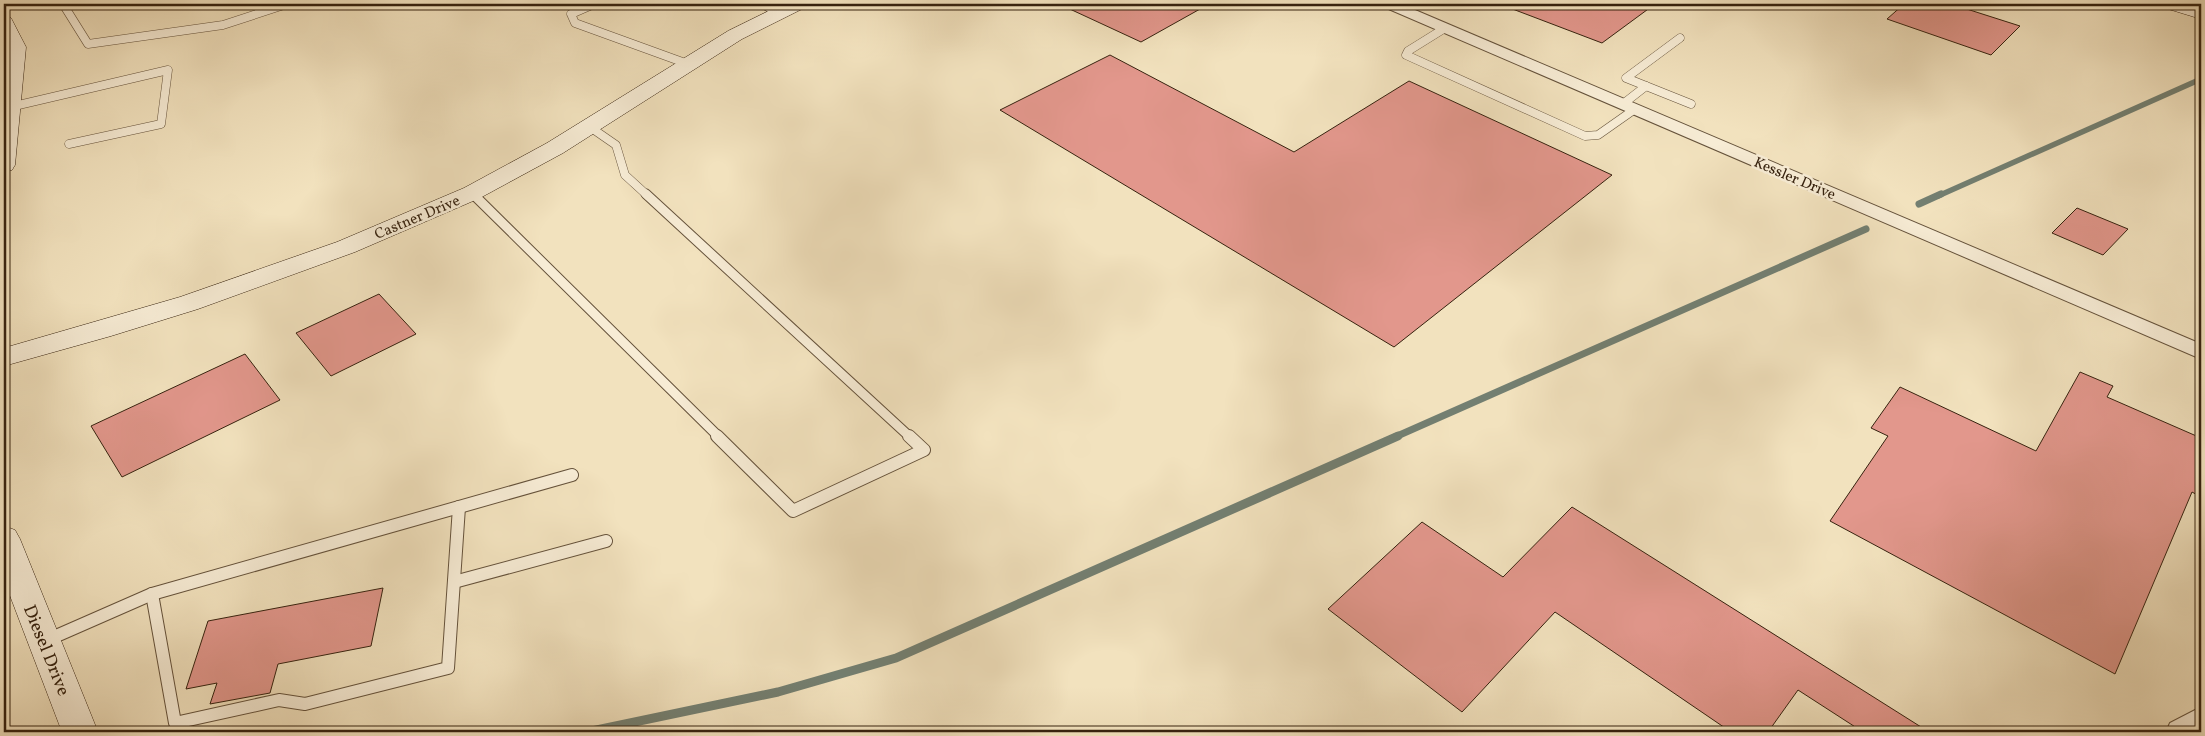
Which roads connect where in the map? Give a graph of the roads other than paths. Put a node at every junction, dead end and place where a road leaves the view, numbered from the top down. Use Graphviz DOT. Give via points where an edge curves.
graph roads {
  1 [pos="63,4"];
  2 [pos="287,4"];
  3 [pos="594,4"];
  4 [pos="1389,4"];
  5 [pos="2172,4"];
  6 [pos="779,7"];
  7 [pos="2201,13"];
  8 [pos="4,22"];
  9 [pos="1445,28"];
  10 [pos="1680,38"];
  11 [pos="688,64"];
  12 [pos="1646,86"];
  13 [pos="1691,104"];
  14 [pos="10,107"];
  15 [pos="1629,107"];
  16 [pos="590,127"];
  17 [pos="69,144"];
  18 [pos="4,165"];
  19 [pos="472,193"];
  20 [pos="2201,352"];
  21 [pos="4,357"];
  22 [pos="572,475"];
  23 [pos="460,507"];
  24 [pos="4,540"];
  25 [pos="606,541"];
  26 [pos="454,582"];
  27 [pos="152,594"];
  28 [pos="44,641"];
  29 [pos="2201,719"];
  30 [pos="80,732"];
  31 [pos="2180,732"];
  1 -- 2 [label="lane" via="88,44 222,24"];
  3 -- 11 [label="lane" via="571,14 575,22"];
  4 -- 9 [label="street, Kessler Drive"];
  5 -- 7 [label="street"];
  6 -- 11 [label="street, Castner Drive"];
  8 -- 14 [label="street" via="16,47"];
  9 -- 15 [label="street, Kessler Drive"];
  9 -- 15 [label="lane" via="1408,50 1406,55 1586,136 1598,135"];
  10 -- 12 [label="lane" via="1626,78"];
  11 -- 16 [label="street, Castner Drive"];
  12 -- 13 [label="lane"];
  12 -- 15 [label="lane"];
  14 -- 17 [label="lane" via="168,70 161,124"];
  14 -- 18 [label="street"];
  15 -- 20 [label="street, Kessler Drive"];
  16 -- 19 [label="street, Castner Drive"];
  16 -- 19 [label="lane" via="616,145 625,175 924,450 793,511"];
  19 -- 21 [label="street, Castner Drive" via="346,247 189,303"];
  22 -- 23 [label="lane"];
  23 -- 26 [label="lane"];
  23 -- 27 [label="lane"];
  24 -- 28 [label="street, Diesel Drive"];
  25 -- 26 [label="lane"];
  26 -- 27 [label="lane" via="448,668 305,704 279,700 175,723"];
  27 -- 28 [label="lane"];
  28 -- 30 [label="street, Diesel Drive"];
  29 -- 31 [label="street"];
}
